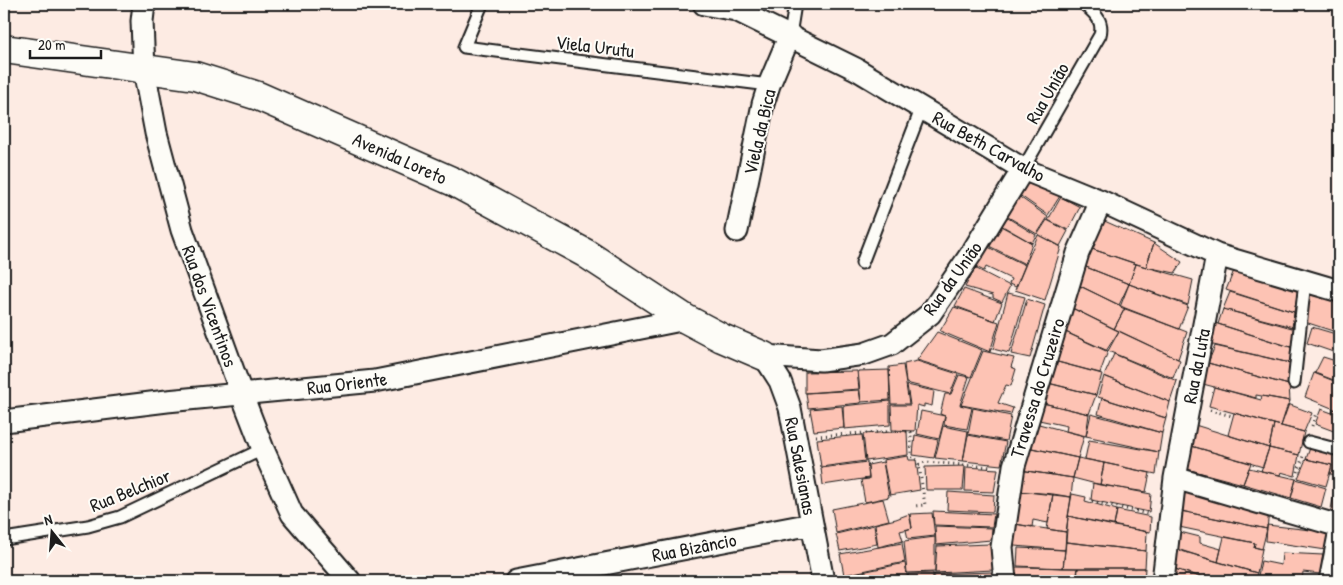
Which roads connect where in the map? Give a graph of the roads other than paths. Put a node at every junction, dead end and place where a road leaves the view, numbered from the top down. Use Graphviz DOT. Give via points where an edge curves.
graph roads {
  1 [pos="144,4"];
  2 [pos="482,4"];
  3 [pos="704,4"];
  4 [pos="795,4"];
  5 [pos="1084,4"];
  6 [pos="790,36"];
  7 [pos="4,49"];
  8 [pos="144,70"];
  9 [pos="769,85"];
  10 [pos="922,108"];
  11 [pos="1024,169"];
  12 [pos="1101,201"];
  13 [pos="737,231"];
  14 [pos="1217,255"];
  15 [pos="862,263"];
  16 [pos="1305,281"];
  17 [pos="1339,291"];
  18 [pos="686,319"];
  19 [pos="764,356"];
  20 [pos="1294,382"];
  21 [pos="242,395"];
  22 [pos="4,421"];
  23 [pos="1309,442"];
  24 [pos="263,449"];
  25 [pos="1339,450"];
  26 [pos="1175,478"];
  27 [pos="812,524"];
  28 [pos="1339,535"];
  29 [pos="4,539"];
  30 [pos="350,581"];
  31 [pos="516,581"];
  32 [pos="823,581"];
  33 [pos="1006,581"];
  34 [pos="1162,581"];
  35 [pos="1330,581"];
  1 -- 8 [label="street, Rua dos Vicentinos"];
  2 -- 9 [label="lane, Viela Urutu" via="464,47"];
  3 -- 6 [label="street, Rua Beth Carvalho" via="736,10"];
  4 -- 6 [label="lane"];
  5 -- 11 [label="lane, Rua União" via="1101,22 1100,35"];
  6 -- 9 [label="street, Viela da Bica"];
  6 -- 10 [label="street, Rua Beth Carvalho" via="856,69"];
  7 -- 8 [label="street, Avenida Loreto"];
  8 -- 18 [label="street, Avenida Loreto" via="196,76 258,96 454,182 585,254"];
  8 -- 21 [label="street, Rua dos Vicentinos" via="156,133 182,230"];
  9 -- 13 [label="street, Viela da Bica"];
  10 -- 11 [label="street, Rua Beth Carvalho"];
  10 -- 15 [label="lane"];
  11 -- 12 [label="street, Rua Beth Carvalho"];
  11 -- 19 [label="street, Rua da União" via="930,314 898,340 864,354 821,360"];
  12 -- 14 [label="street, Rua Beth Carvalho"];
  12 -- 33 [label="street, Travessa do Cruzeiro" via="1078,253 1014,466 1002,547"];
  14 -- 16 [label="street, Rua Beth Carvalho"];
  14 -- 26 [label="street, Rua da Luta"];
  16 -- 17 [label="street, Rua Beth Carvalho"];
  16 -- 20 [label="lane"];
  18 -- 19 [label="street, Avenida Loreto"];
  18 -- 21 [label="street, Rua Oriente" via="375,381"];
  19 -- 27 [label="street, Rua Salesianas" via="780,381 790,408"];
  21 -- 22 [label="street, Rua Oriente"];
  21 -- 24 [label="street, Rua dos Vicentinos"];
  23 -- 25 [label="lane"];
  24 -- 29 [label="lane, Rua Belchior" via="120,517 88,526"];
  24 -- 30 [label="street, Rua dos Vicentinos" via="292,514"];
  26 -- 28 [label="street"];
  26 -- 34 [label="street, Rua da Luta"];
  27 -- 31 [label="street, Rua Bizâncio"];
  27 -- 32 [label="street, Rua Salesianas"];
  28 -- 35 [label="street"];
}
